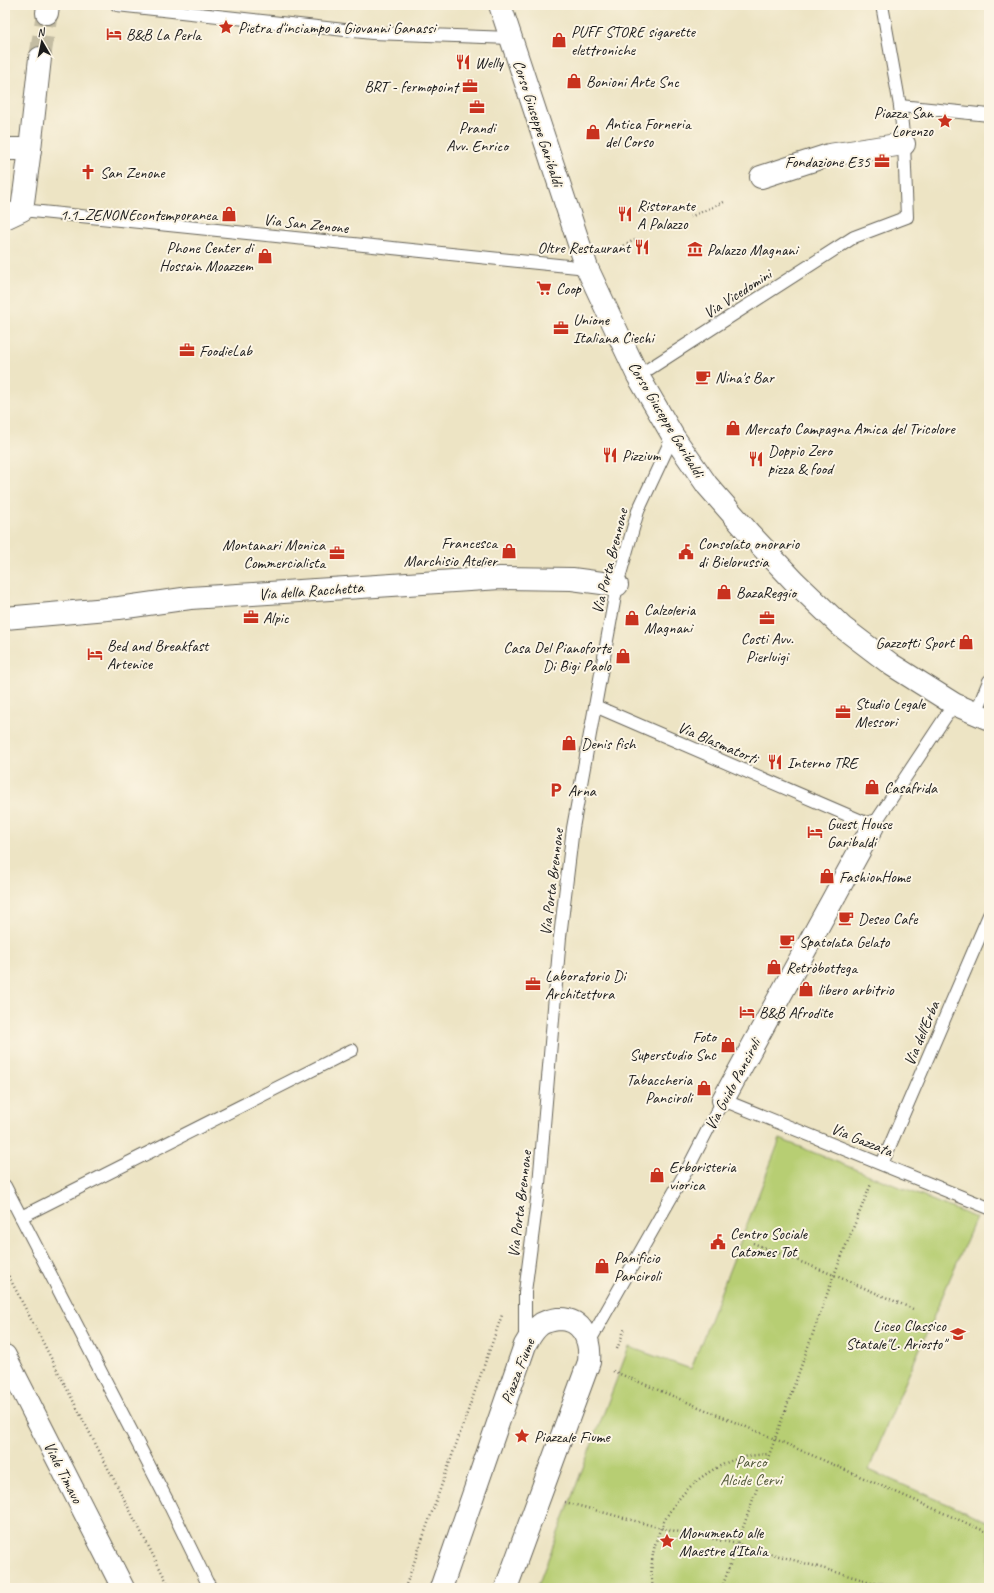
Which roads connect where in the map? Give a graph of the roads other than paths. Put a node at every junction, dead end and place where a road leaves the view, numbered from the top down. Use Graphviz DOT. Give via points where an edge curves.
graph roads {
  1 [pos="117,5"];
  2 [pos="500,5"];
  3 [pos="882,5"];
  4 [pos="511,38"];
  5 [pos="40,58"];
  6 [pos="900,106"];
  7 [pos="989,115"];
  8 [pos="904,144"];
  9 [pos="5,149"];
  10 [pos="30,149"];
  11 [pos="761,177"];
  12 [pos="14,214"];
  13 [pos="587,268"];
  14 [pos="638,376"];
  15 [pos="673,436"];
  16 [pos="617,585"];
  17 [pos="5,618"];
  18 [pos="989,681"];
  19 [pos="954,704"];
  20 [pos="595,706"];
  21 [pos="982,716"];
  22 [pos="873,826"];
  23 [pos="989,915"];
  24 [pos="352,1050"];
  25 [pos="723,1100"];
  26 [pos="882,1164"];
  27 [pos="5,1186"];
  28 [pos="989,1208"];
  29 [pos="21,1217"];
  30 [pos="525,1344"];
  31 [pos="588,1353"];
  32 [pos="5,1356"];
  33 [pos="123,1588"];
  34 [pos="211,1588"];
  35 [pos="440,1588"];
  36 [pos="506,1588"];
  1 -- 4 [label="lane" via="372,33"];
  2 -- 4 [label="street, Corso Giuseppe Garibaldi"];
  3 -- 6 [label="lane, Via Vicedomini"];
  4 -- 13 [label="street, Corso Giuseppe Garibaldi"];
  5 -- 10 [label="street"];
  6 -- 7 [label="lane"];
  6 -- 8 [label="lane, Via Vicedomini"];
  8 -- 11 [label="street" via="830,155"];
  8 -- 14 [label="lane, Via Vicedomini" via="907,217 854,237"];
  9 -- 10 [label="street"];
  10 -- 12 [label="street"];
  12 -- 13 [label="lane, Via San Zenone"];
  13 -- 14 [label="street, Corso Giuseppe Garibaldi"];
  14 -- 15 [label="street, Corso Giuseppe Garibaldi"];
  15 -- 16 [label="lane, Via Porta Brennone" via="638,511"];
  15 -- 19 [label="street, Corso Giuseppe Garibaldi" via="708,485 795,582 849,632 892,665"];
  16 -- 17 [label="street, Via della Racchetta" via="572,579 492,579 190,598 119,608"];
  16 -- 20 [label="lane, Via Porta Brennone"];
  18 -- 21 [label="lane"];
  19 -- 21 [label="street, Corso Giuseppe Garibaldi"];
  19 -- 22 [label="lane, Via Guido Panciroli"];
  20 -- 22 [label="lane, Via Blasmatorti"];
  20 -- 30 [label="lane, Via Porta Brennone" via="573,828 560,937 539,1184 525,1292"];
  22 -- 25 [label="street, Via Guido Panciroli"];
  23 -- 26 [label="lane, Via dell'Erba"];
  24 -- 29 [label="lane"];
  25 -- 26 [label="lane, Via Gazzata"];
  25 -- 31 [label="lane, Via Guido Panciroli"];
  26 -- 28 [label="lane, Via Gazzata"];
  27 -- 29 [label="lane"];
  29 -- 34 [label="lane"];
  30 -- 31 [label="street, Piazza Fiume" via="540,1325 547,1321 563,1319 579,1325 588,1339"];
  30 -- 35 [label="street, Piazza Fiume"];
  31 -- 36 [label="street"];
  32 -- 33 [label="street, Viale Timavo"];
}
